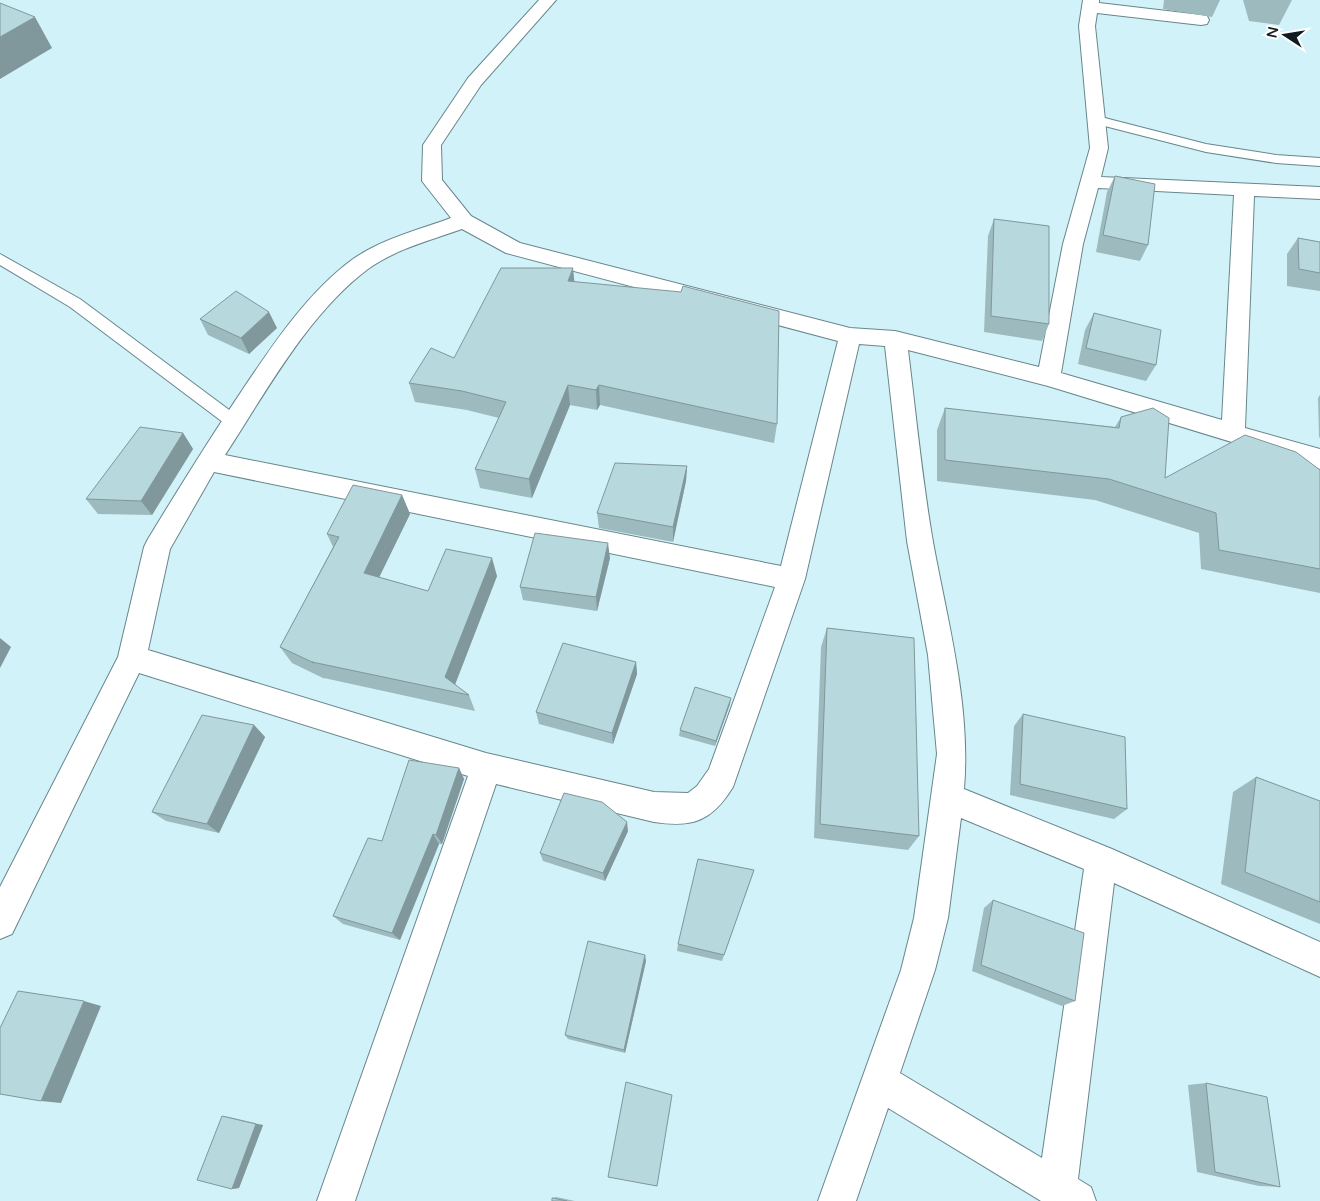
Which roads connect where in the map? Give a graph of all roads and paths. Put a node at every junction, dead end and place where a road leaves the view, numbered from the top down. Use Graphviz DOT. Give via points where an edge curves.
graph roads {
  1 [pos="548,0"];
  2 [pos="1091,3"];
  3 [pos="1201,20"];
  4 [pos="1096,120"];
  5 [pos="1320,162"];
  6 [pos="1090,182"];
  7 [pos="1244,188"];
  8 [pos="1320,193"];
  9 [pos="464,221"];
  10 [pos="0,259"];
  11 [pos="850,336"];
  12 [pos="895,339"];
  13 [pos="1049,378"];
  14 [pos="234,422"];
  15 [pos="1233,433"];
  16 [pos="1320,459"];
  17 [pos="208,461"];
  18 [pos="791,579"];
  19 [pos="132,658"];
  20 [pos="486,767"];
  21 [pos="948,798"];
  22 [pos="1101,860"];
  23 [pos="0,922"];
  24 [pos="1320,960"];
  25 [pos="879,1081"];
  26 [pos="1067,1195"];
  27 [pos="336,1201"];
  28 [pos="837,1201"];
  1 -- 9 [label="street" via="474,82 432,146 432,181"];
  2 -- 3 [label="street"];
  2 -- 4 [label="street" via="1087,26"];
  4 -- 5 [label="lane" via="1206,148"];
  4 -- 6 [label="street" via="1099,148"];
  6 -- 7 [label="street"];
  6 -- 13 [label="street" via="1073,244"];
  7 -- 8 [label="street"];
  7 -- 15 [label="street"];
  9 -- 11 [label="street" via="513,248"];
  9 -- 14 [label="street" via="395,245 361,264 321,301 280,352"];
  10 -- 14 [label="lane" via="75,303"];
  11 -- 12 [label="street"];
  11 -- 18 [label="street"];
  12 -- 13 [label="street"];
  12 -- 21 [label="street" via="920,541 942,655 952,754"];
  13 -- 15 [label="street"];
  14 -- 17 [label="street"];
  15 -- 16 [label="street"];
  17 -- 18 [label="street"];
  17 -- 19 [label="street" via="157,547"];
  18 -- 20 [label="street" via="722,777 710,797 695,808 679,811 654,807"];
  19 -- 20 [label="street"];
  19 -- 23 [label="street"];
  20 -- 27 [label="street"];
  21 -- 22 [label="street"];
  21 -- 25 [label="street" via="931,918 918,970"];
  22 -- 24 [label="street"];
  22 -- 26 [label="street"];
  25 -- 26 [label="street"];
  25 -- 28 [label="street"];
}
